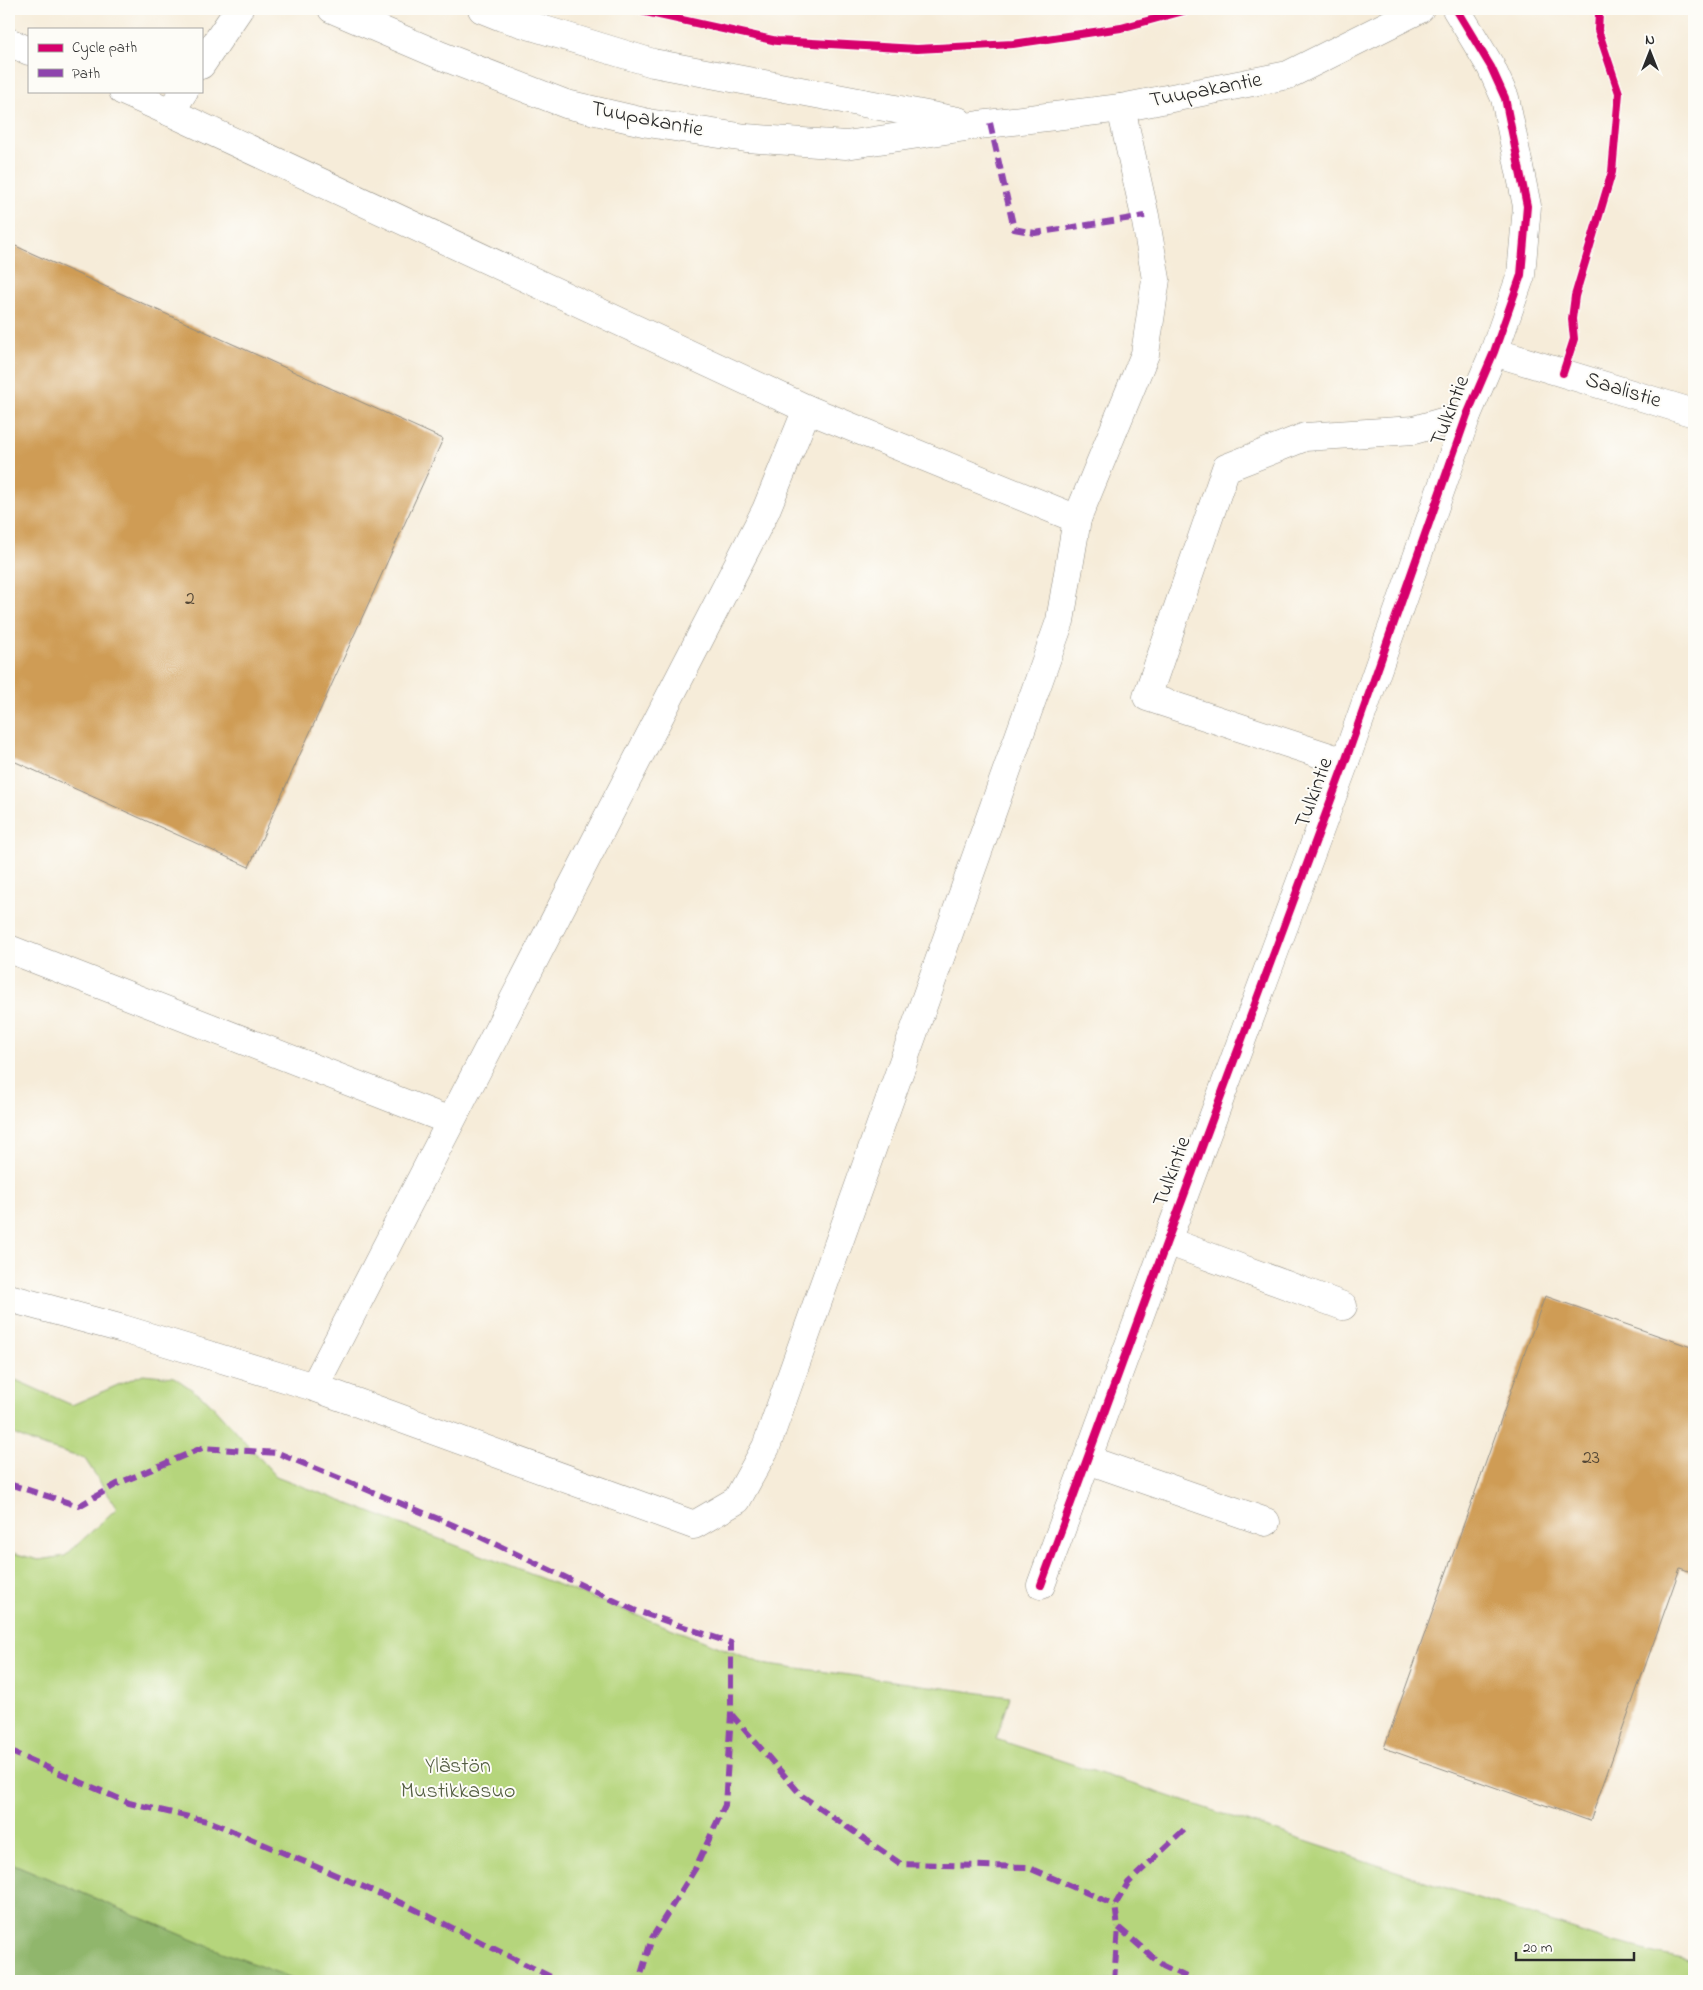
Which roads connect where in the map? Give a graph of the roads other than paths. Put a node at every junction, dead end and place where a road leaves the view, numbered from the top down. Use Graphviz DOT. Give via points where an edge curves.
graph roads {
  1 [pos="239,9"];
  2 [pos="332,9"];
  3 [pos="482,9"];
  4 [pos="1420,9"];
  5 [pos="1456,9"];
  6 [pos="9,42"];
  7 [pos="28,51"];
  8 [pos="202,64"];
  9 [pos="128,92"];
  10 [pos="177,101"];
  11 [pos="1121,108"];
  12 [pos="979,125"];
  13 [pos="1494,352"];
  14 [pos="807,410"];
  15 [pos="1694,413"];
  16 [pos="1467,415"];
  17 [pos="1077,519"];
  18 [pos="1345,762"];
  19 [pos="9,949"];
  20 [pos="450,1121"];
  21 [pos="1166,1241"];
  22 [pos="9,1298"];
  23 [pos="1343,1306"];
  24 [pos="314,1387"];
  25 [pos="1088,1460"];
  26 [pos="1266,1522"];
  27 [pos="1041,1586"];
  1 -- 8 [label="street"];
  2 -- 12 [label="street, Tuupakantie" via="566,104 648,124 746,138 846,145"];
  3 -- 12 [label="street, Tuupakantie" via="653,63"];
  4 -- 11 [label="street, Tuupakantie" via="1288,75"];
  5 -- 13 [label="street, Tulkintie" via="1491,66 1505,98 1527,206 1521,275"];
  6 -- 7 [label="street"];
  9 -- 10 [label="street"];
  10 -- 14 [label="street"];
  11 -- 12 [label="street, Tuupakantie"];
  11 -- 17 [label="street" via="1156,279 1145,354"];
  13 -- 15 [label="street, Saalistie"];
  13 -- 16 [label="street, Tulkintie"];
  14 -- 17 [label="street"];
  14 -- 20 [label="street" via="766,510"];
  16 -- 18 [label="street, Tulkintie"];
  16 -- 18 [label="street" via="1414,430 1305,437 1226,468 1147,697"];
  17 -- 24 [label="street" via="1057,631 766,1447 737,1500 694,1525"];
  18 -- 21 [label="street, Tulkintie"];
  19 -- 20 [label="street"];
  20 -- 24 [label="street"];
  21 -- 23 [label="street"];
  21 -- 25 [label="street, Tulkintie"];
  22 -- 24 [label="street"];
  25 -- 26 [label="street"];
  25 -- 27 [label="street, Tulkintie"];
}
